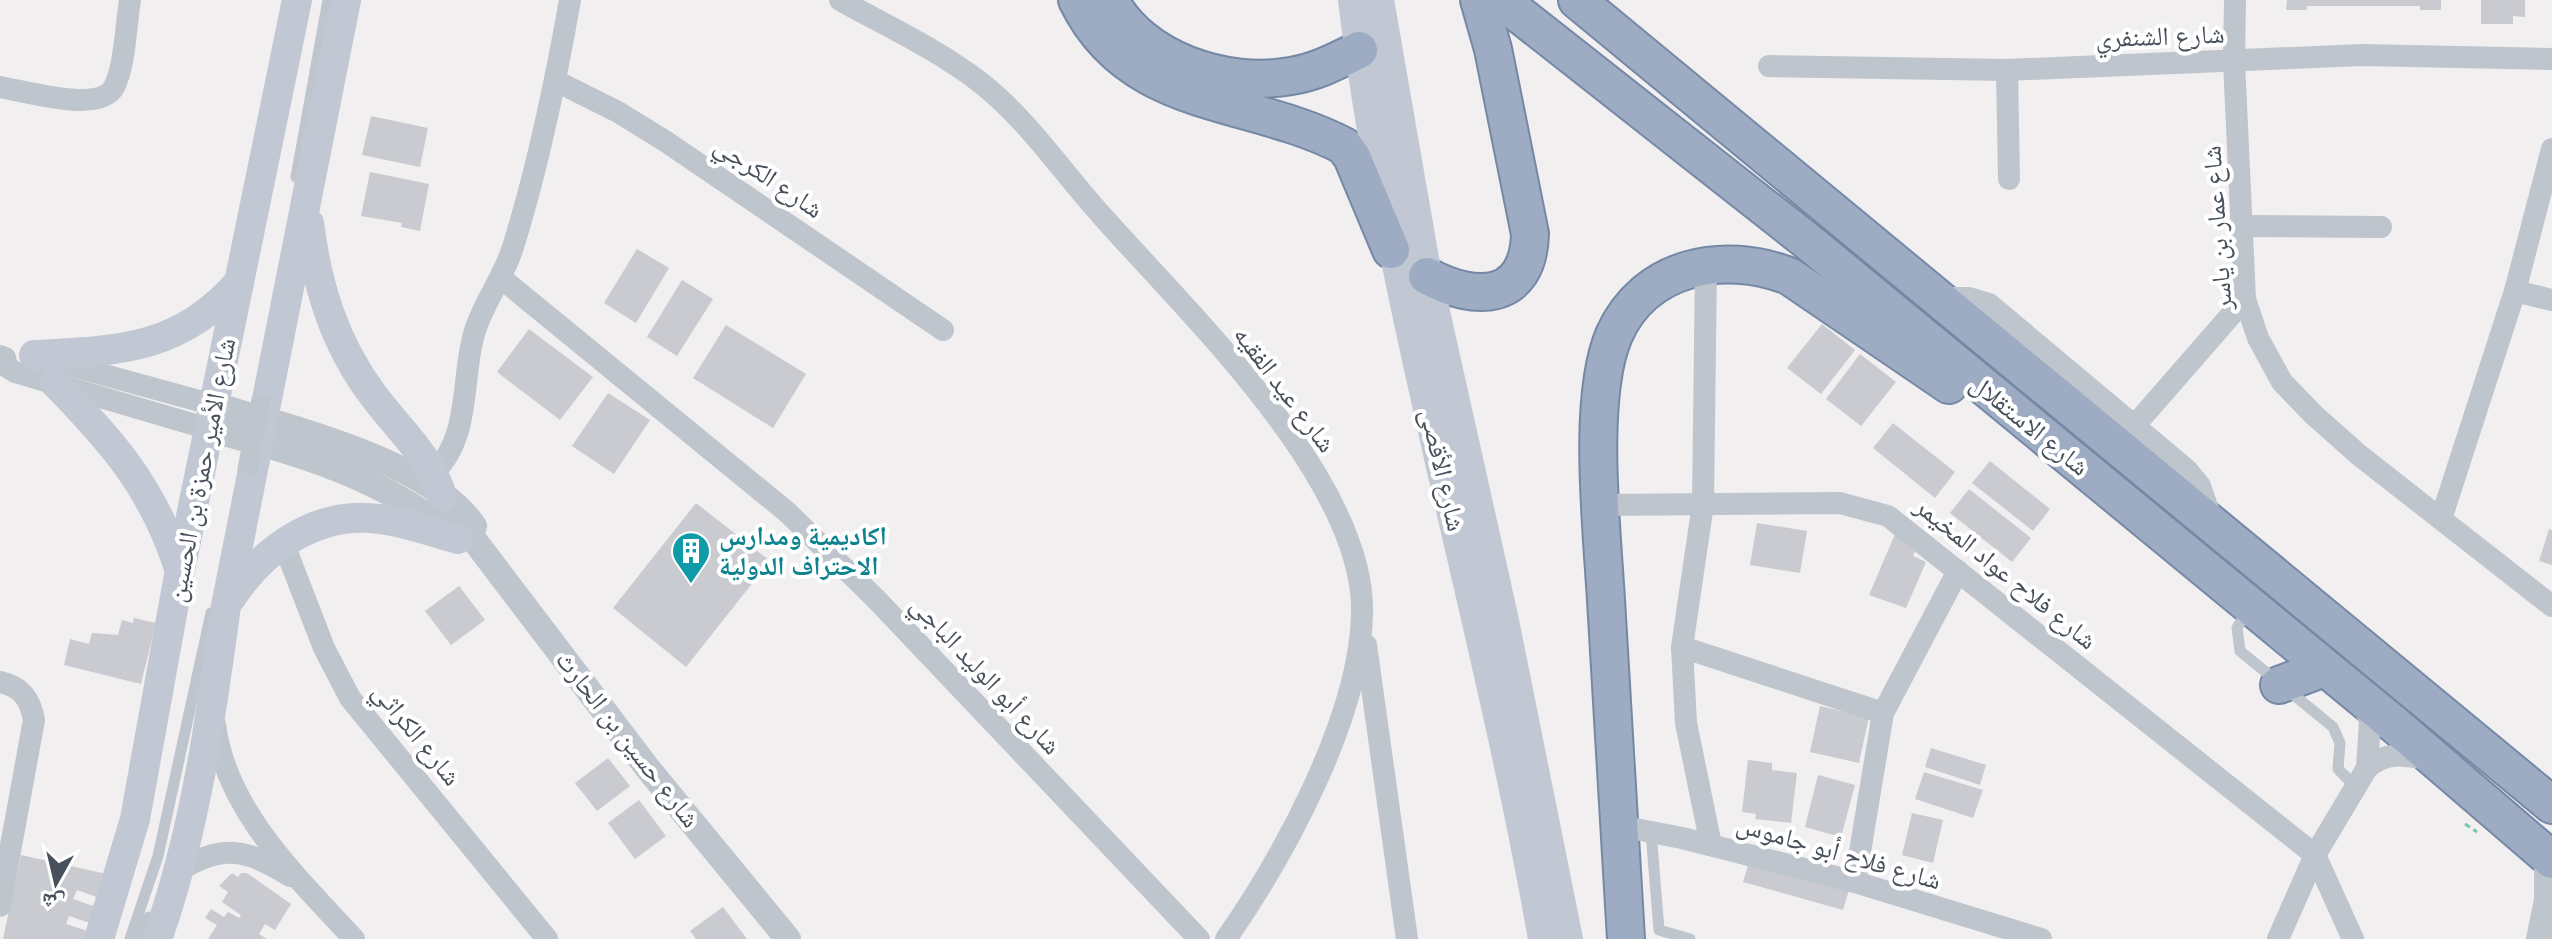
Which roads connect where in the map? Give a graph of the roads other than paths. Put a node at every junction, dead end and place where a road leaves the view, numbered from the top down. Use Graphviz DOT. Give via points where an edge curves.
graph roads {
  1 [pos="130,0"];
  2 [pos="297,0"];
  3 [pos="328,0"];
  4 [pos="338,0"];
  5 [pos="346,0"];
  6 [pos="570,0"];
  7 [pos="840,0"];
  8 [pos="1077,0"];
  9 [pos="1110,0"];
  10 [pos="1353,0"];
  11 [pos="1379,0"];
  12 [pos="1479,0"];
  13 [pos="1501,0"];
  14 [pos="2235,0"];
  15 [pos="1591,7"];
  16 [pos="1359,50"];
  17 [pos="2552,59"];
  18 [pos="2234,61"];
  19 [pos="1769,66"];
  20 [pos="2007,70"];
  21 [pos="556,81"];
  22 [pos="0,87"];
  23 [pos="2552,149"];
  24 [pos="2009,179"];
  25 [pos="297,197"];
  26 [pos="2244,226"];
  27 [pos="2381,227"];
  28 [pos="1391,250"];
  29 [pos="1706,264"];
  30 [pos="1427,276"];
  31 [pos="501,278"];
  32 [pos="239,282"];
  33 [pos="2515,291"];
  34 [pos="1941,298"];
  35 [pos="2245,299"];
  36 [pos="2552,300"];
  37 [pos="943,330"];
  38 [pos="13,356"];
  39 [pos="55,383"];
  40 [pos="211,417"];
  41 [pos="2136,424"];
  42 [pos="257,434"];
  43 [pos="2061,450"];
  44 [pos="438,484"];
  45 [pos="1703,504"];
  46 [pos="1601,505"];
  47 [pos="2442,516"];
  48 [pos="2213,526"];
  49 [pos="465,538"];
  50 [pos="283,542"];
  51 [pos="180,570"];
  52 [pos="1958,571"];
  53 [pos="226,606"];
  54 [pos="2250,606"];
  55 [pos="2552,606"];
  56 [pos="1362,612"];
  57 [pos="1682,647"];
  58 [pos="2324,668"];
  59 [pos="0,682"];
  60 [pos="2279,685"];
  61 [pos="2362,699"];
  62 [pos="213,704"];
  63 [pos="1883,713"];
  64 [pos="2438,761"];
  65 [pos="2360,776"];
  66 [pos="2545,793"];
  67 [pos="1635,829"];
  68 [pos="1711,845"];
  69 [pos="2315,855"];
  70 [pos="2550,858"];
  71 [pos="4,859"];
  72 [pos="178,871"];
  73 [pos="1855,882"];
  74 [pos="302,883"];
  75 [pos="0,906"];
  76 [pos="99,939"];
  77 [pos="130,939"];
  78 [pos="141,939"];
  79 [pos="157,939"];
  80 [pos="354,939"];
  81 [pos="547,939"];
  82 [pos="788,939"];
  83 [pos="1199,939"];
  84 [pos="1226,939"];
  85 [pos="1407,939"];
  86 [pos="1543,939"];
  87 [pos="1568,939"];
  88 [pos="1626,939"];
  89 [pos="1690,939"];
  90 [pos="2041,939"];
  91 [pos="2278,939"];
  92 [pos="2353,939"];
  93 [pos="2539,939"];
  1 -- 22 [label="street" via="114,87 106,96 82,101"];
  2 -- 32 [label="main road, شارع الأمير حمزة بن الحسين"];
  3 -- 25 [label="lane"];
  4 -- 42 [label="lane"];
  5 -- 25 [label="main road, شارع الأمير حمزة بن الحسين"];
  6 -- 21 [label="street"];
  7 -- 56 [label="street, شارع عيد الفقيه" via="983,85 1241,370 1332,501 1358,574"];
  8 -- 28 [label="highway" via="1111,50 1161,85 1344,146"];
  9 -- 16 [label="highway" via="1139,39 1212,72 1254,79 1290,77"];
  10 -- 16 [label="main road, شارع الأقصى"];
  11 -- 30 [label="main road, شارع الأقصى"];
  12 -- 30 [label="highway" via="1524,203 1530,255 1508,284 1488,293 1453,291"];
  13 -- 43 [label="highway, شارع الاستقلال"];
  14 -- 18 [label="street, شاع عمار بن ياسر"];
  15 -- 34 [label="highway, شارع الاستقلال"];
  16 -- 28 [label="main road, شارع الأقصى"];
  17 -- 18 [label="street, شارع الشنفري" via="2362,55"];
  18 -- 20 [label="street, شارع الشنفري"];
  18 -- 26 [label="street, شاع عمار بن ياسر"];
  19 -- 20 [label="street, شارع الشنفري"];
  20 -- 24 [label="street"];
  21 -- 31 [label="street"];
  21 -- 37 [label="street, شارع الكرجي" via="665,141"];
  23 -- 33 [label="street"];
  25 -- 42 [label="main road, شارع الأمير حمزة بن الحسين"];
  25 -- 44 [label="main road" via="338,338"];
  26 -- 27 [label="street"];
  26 -- 35 [label="street, شاع عمار بن ياسر"];
  28 -- 86 [label="main road, شارع الأقصى" via="1519,808"];
  29 -- 43 [label="highway" via="1759,265 1789,276 2007,425"];
  29 -- 45 [label="street"];
  29 -- 46 [label="highway" via="1648,289 1614,335 1600,401"];
  30 -- 87 [label="main road, شارع الأقصى"];
  31 -- 44 [label="street" via="475,330 454,447"];
  31 -- 83 [label="street, شارع أبو الوليد الباجي" via="787,512"];
  32 -- 38 [label="main road" via="195,323 158,341 97,352"];
  32 -- 40 [label="main road, شارع الأمير حمزة بن الحسين"];
  33 -- 36 [label="street"];
  33 -- 47 [label="street"];
  34 -- 41 [label="street" via="1989,304"];
  34 -- 48 [label="highway, شارع الاستقلال"];
  35 -- 41 [label="street"];
  35 -- 47 [label="street, شاع عمار بن ياسر" via="2258,338 2282,382 2359,455"];
  38 -- 39 [label="street" via="10,370"];
  38 -- 40 [label="street"];
  39 -- 40 [label="street"];
  39 -- 51 [label="main road" via="135,472 161,519"];
  40 -- 42 [label="street, شارع حسين بن الحارث"];
  40 -- 51 [label="main road, شارع الأمير حمزة بن الحسين"];
  41 -- 48 [label="street" via="2200,486"];
  42 -- 44 [label="street, شارع حسين بن الحارث" via="379,460"];
  42 -- 49 [label="street, شارع حسين بن الحارث" via="385,489"];
  42 -- 53 [label="main road, شارع الأمير حمزة بن الحسين"];
  42 -- 77 [label="lane" via="158,856"];
  42 -- 78 [label="lane" via="164,872"];
  43 -- 54 [label="highway, شارع الاستقلال"];
  44 -- 49 [label="street, شارع حسين بن الحارث" via="472,522"];
  45 -- 46 [label="street, شارع فلاح عواد المخيمر"];
  45 -- 52 [label="street, شارع فلاح عواد المخيمر" via="1840,503 1870,509 1915,534"];
  45 -- 57 [label="street"];
  46 -- 67 [label="highway"];
  47 -- 55 [label="street, شاع عمار بن ياسر"];
  48 -- 66 [label="highway, شارع الاستقلال"];
  49 -- 50 [label="main road" via="365,518 331,521"];
  49 -- 82 [label="street, شارع حسين بن الحارث"];
  50 -- 53 [label="main road" via="243,579"];
  50 -- 81 [label="street, شارع الكراثي" via="324,648 350,698"];
  51 -- 76 [label="main road, شارع الأمير حمزة بن الحسين" via="135,819"];
  52 -- 63 [label="street"];
  52 -- 69 [label="street, شارع فلاح عواد المخيمر"];
  53 -- 62 [label="main road, شارع الأمير حمزة بن الحسين"];
  54 -- 58 [label="highway, شارع الاستقلال"];
  54 -- 60 [label="lane" via="2237,628 2236,643"];
  56 -- 84 [label="street, شارع عيد الفقيه" via="1348,691 1304,807"];
  56 -- 85 [label="street"];
  57 -- 63 [label="street"];
  57 -- 68 [label="street" via="1686,723"];
  58 -- 60 [label="highway"];
  58 -- 61 [label="highway, شارع الاستقلال"];
  59 -- 71 [label="street" via="24,693 34,720"];
  60 -- 65 [label="lane" via="2336,732 2338,769"];
  61 -- 64 [label="highway, شارع الاستقلال"];
  61 -- 65 [label="street" via="2370,721"];
  62 -- 72 [label="main road, شارع الأمير حمزة بن الحسين"];
  62 -- 74 [label="street" via="221,761 230,780"];
  63 -- 73 [label="street"];
  64 -- 65 [label="street" via="2399,754 2380,757"];
  64 -- 70 [label="highway, شارع الاستقلال"];
  65 -- 69 [label="street"];
  67 -- 68 [label="street, شارع فلاح أبو جاموس"];
  67 -- 88 [label="highway"];
  67 -- 89 [label="lane" via="1659,930"];
  68 -- 73 [label="street, شارع فلاح أبو جاموس"];
  69 -- 91 [label="street"];
  69 -- 92 [label="street"];
  70 -- 93 [label="street"];
  71 -- 75 [label="street"];
  72 -- 74 [label="street" via="215,852 229,852 257,857"];
  72 -- 79 [label="main road, شارع الأمير حمزة بن الحسين"];
  73 -- 90 [label="street, شارع فلاح أبو جاموس"];
  74 -- 80 [label="street"];
}
